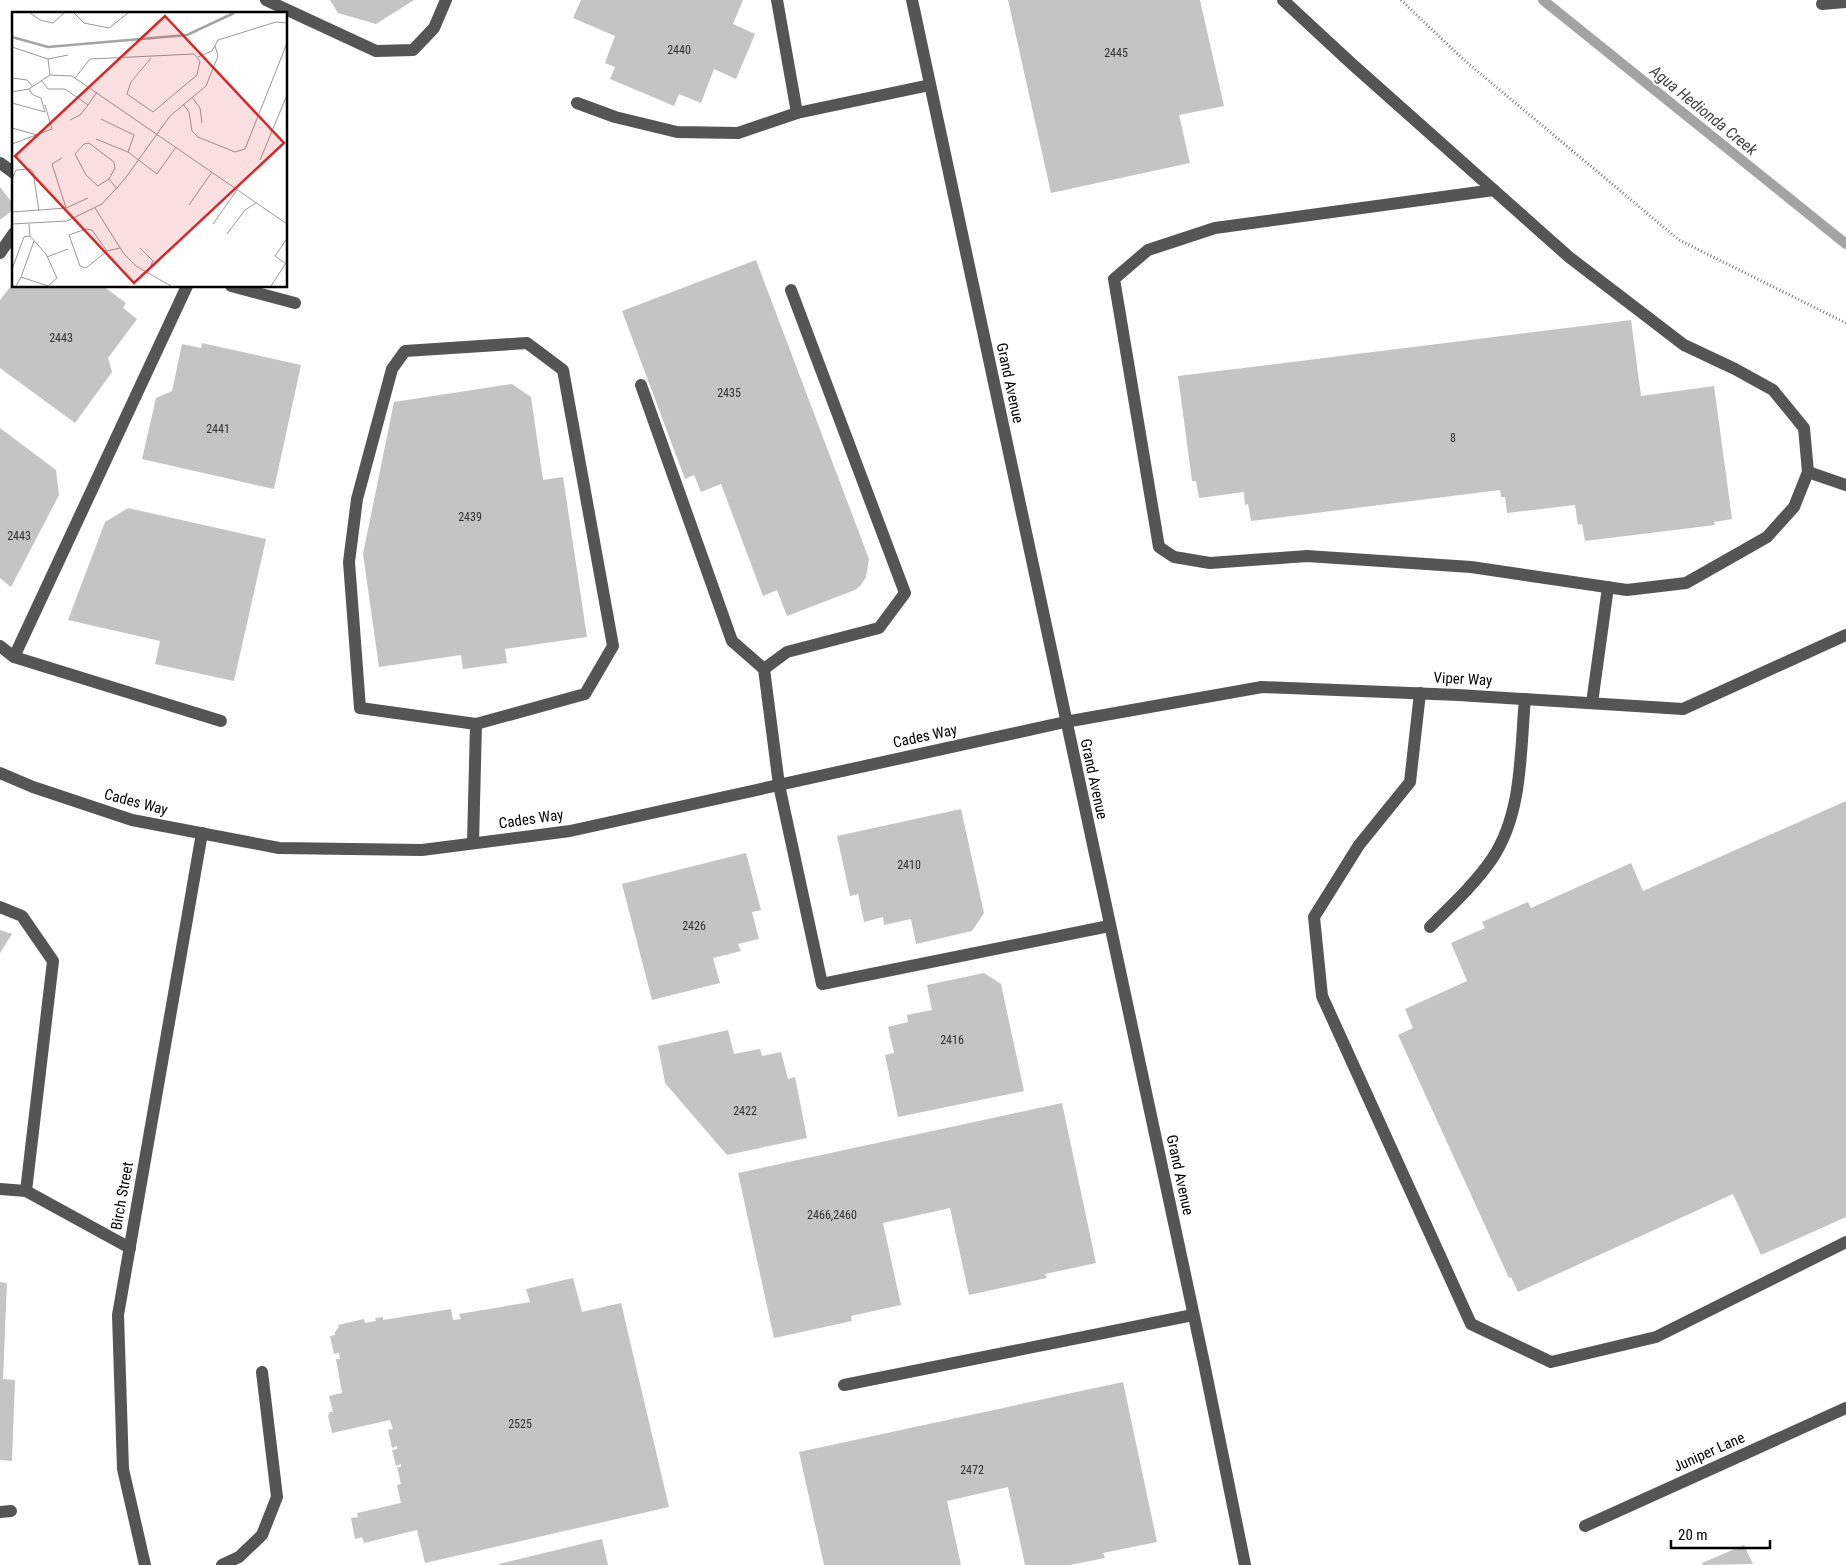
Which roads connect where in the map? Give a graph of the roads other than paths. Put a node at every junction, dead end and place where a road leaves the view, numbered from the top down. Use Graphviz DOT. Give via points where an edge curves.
graph roads {
  1 [pos="266,0"];
  2 [pos="446,0"];
  3 [pos="777,0"];
  4 [pos="912,0"];
  5 [pos="1283,0"];
  6 [pos="1846,2"];
  7 [pos="281,4"];
  8 [pos="1822,4"];
  9 [pos="930,85"];
  10 [pos="578,103"];
  11 [pos="797,113"];
  12 [pos="0,163"];
  13 [pos="12,172"];
  14 [pos="1494,190"];
  15 [pos="12,236"];
  16 [pos="0,253"];
  17 [pos="187,288"];
  18 [pos="239,288"];
  19 [pos="791,290"];
  20 [pos="295,303"];
  21 [pos="641,385"];
  22 [pos="1808,472"];
  23 [pos="1846,485"];
  24 [pos="1608,587"];
  25 [pos="1846,635"];
  26 [pos="0,646"];
  27 [pos="14,656"];
  28 [pos="764,669"];
  29 [pos="1420,693"];
  30 [pos="1525,699"];
  31 [pos="1592,703"];
  32 [pos="221,720"];
  33 [pos="1065,722"];
  34 [pos="476,724"];
  35 [pos="0,773"];
  36 [pos="779,785"];
  37 [pos="202,833"];
  38 [pos="473,843"];
  39 [pos="0,907"];
  40 [pos="1109,926"];
  41 [pos="1430,927"];
  42 [pos="0,1189"];
  43 [pos="26,1191"];
  44 [pos="1846,1242"];
  45 [pos="130,1248"];
  46 [pos="1193,1315"];
  47 [pos="262,1372"];
  48 [pos="844,1385"];
  49 [pos="1846,1408"];
  50 [pos="1585,1526"];
  51 [pos="145,1565"];
  52 [pos="222,1565"];
  53 [pos="1244,1565"];
  1 -- 7 [label="street"];
  2 -- 7 [label="street" via="434,28 413,50 376,51"];
  3 -- 11 [label="street"];
  4 -- 9 [label="street, Grand Avenue"];
  5 -- 14 [label="street"];
  6 -- 8 [label="street"];
  9 -- 11 [label="street"];
  9 -- 33 [label="street, Grand Avenue"];
  10 -- 11 [label="street" via="615,117 677,132 738,133"];
  12 -- 13 [label="street"];
  14 -- 22 [label="street" via="1569,256 1684,345 1773,390 1804,428"];
  14 -- 24 [label="street" via="1215,228 1148,250 1114,279 1158,546 1174,557 1210,563 1307,556 1471,567"];
  15 -- 16 [label="street"];
  17 -- 27 [label="street"];
  18 -- 20 [label="street"];
  19 -- 28 [label="street" via="905,593 879,628 787,652"];
  21 -- 28 [label="street" via="732,641"];
  22 -- 23 [label="street"];
  22 -- 24 [label="street" via="1794,507 1767,537 1686,583 1627,590"];
  24 -- 31 [label="street"];
  25 -- 31 [label="street, Viper Way" via="1683,709"];
  26 -- 27 [label="street"];
  27 -- 32 [label="street"];
  28 -- 36 [label="street"];
  29 -- 30 [label="street, Viper Way"];
  29 -- 33 [label="street, Viper Way" via="1262,687"];
  29 -- 44 [label="street" via="1410,782 1359,845 1314,916 1322,996 1471,1324 1551,1362 1656,1337"];
  30 -- 31 [label="street, Viper Way"];
  30 -- 41 [label="street" via="1517,791 1509,822 1493,858 1473,884"];
  33 -- 36 [label="street, Cades Way"];
  33 -- 40 [label="street, Grand Avenue"];
  34 -- 34 [label="street" via="585,694 613,646 563,370 527,343 405,351 392,369 357,499 348,562 360,708"];
  34 -- 38 [label="street"];
  35 -- 37 [label="street, Cades Way" via="132,820"];
  36 -- 38 [label="street, Cades Way" via="570,831"];
  36 -- 40 [label="street" via="822,984"];
  37 -- 38 [label="street, Cades Way" via="279,848 422,850"];
  37 -- 45 [label="street, Birch Street"];
  39 -- 43 [label="street" via="22,916 53,962"];
  40 -- 46 [label="street, Grand Avenue"];
  42 -- 43 [label="street"];
  43 -- 45 [label="street"];
  45 -- 51 [label="street, Birch Street" via="118,1315 123,1469"];
  46 -- 48 [label="street"];
  46 -- 53 [label="street, Grand Avenue"];
  47 -- 52 [label="street" via="277,1497 262,1535 239,1557"];
  49 -- 50 [label="street, Juniper Lane"];
}
